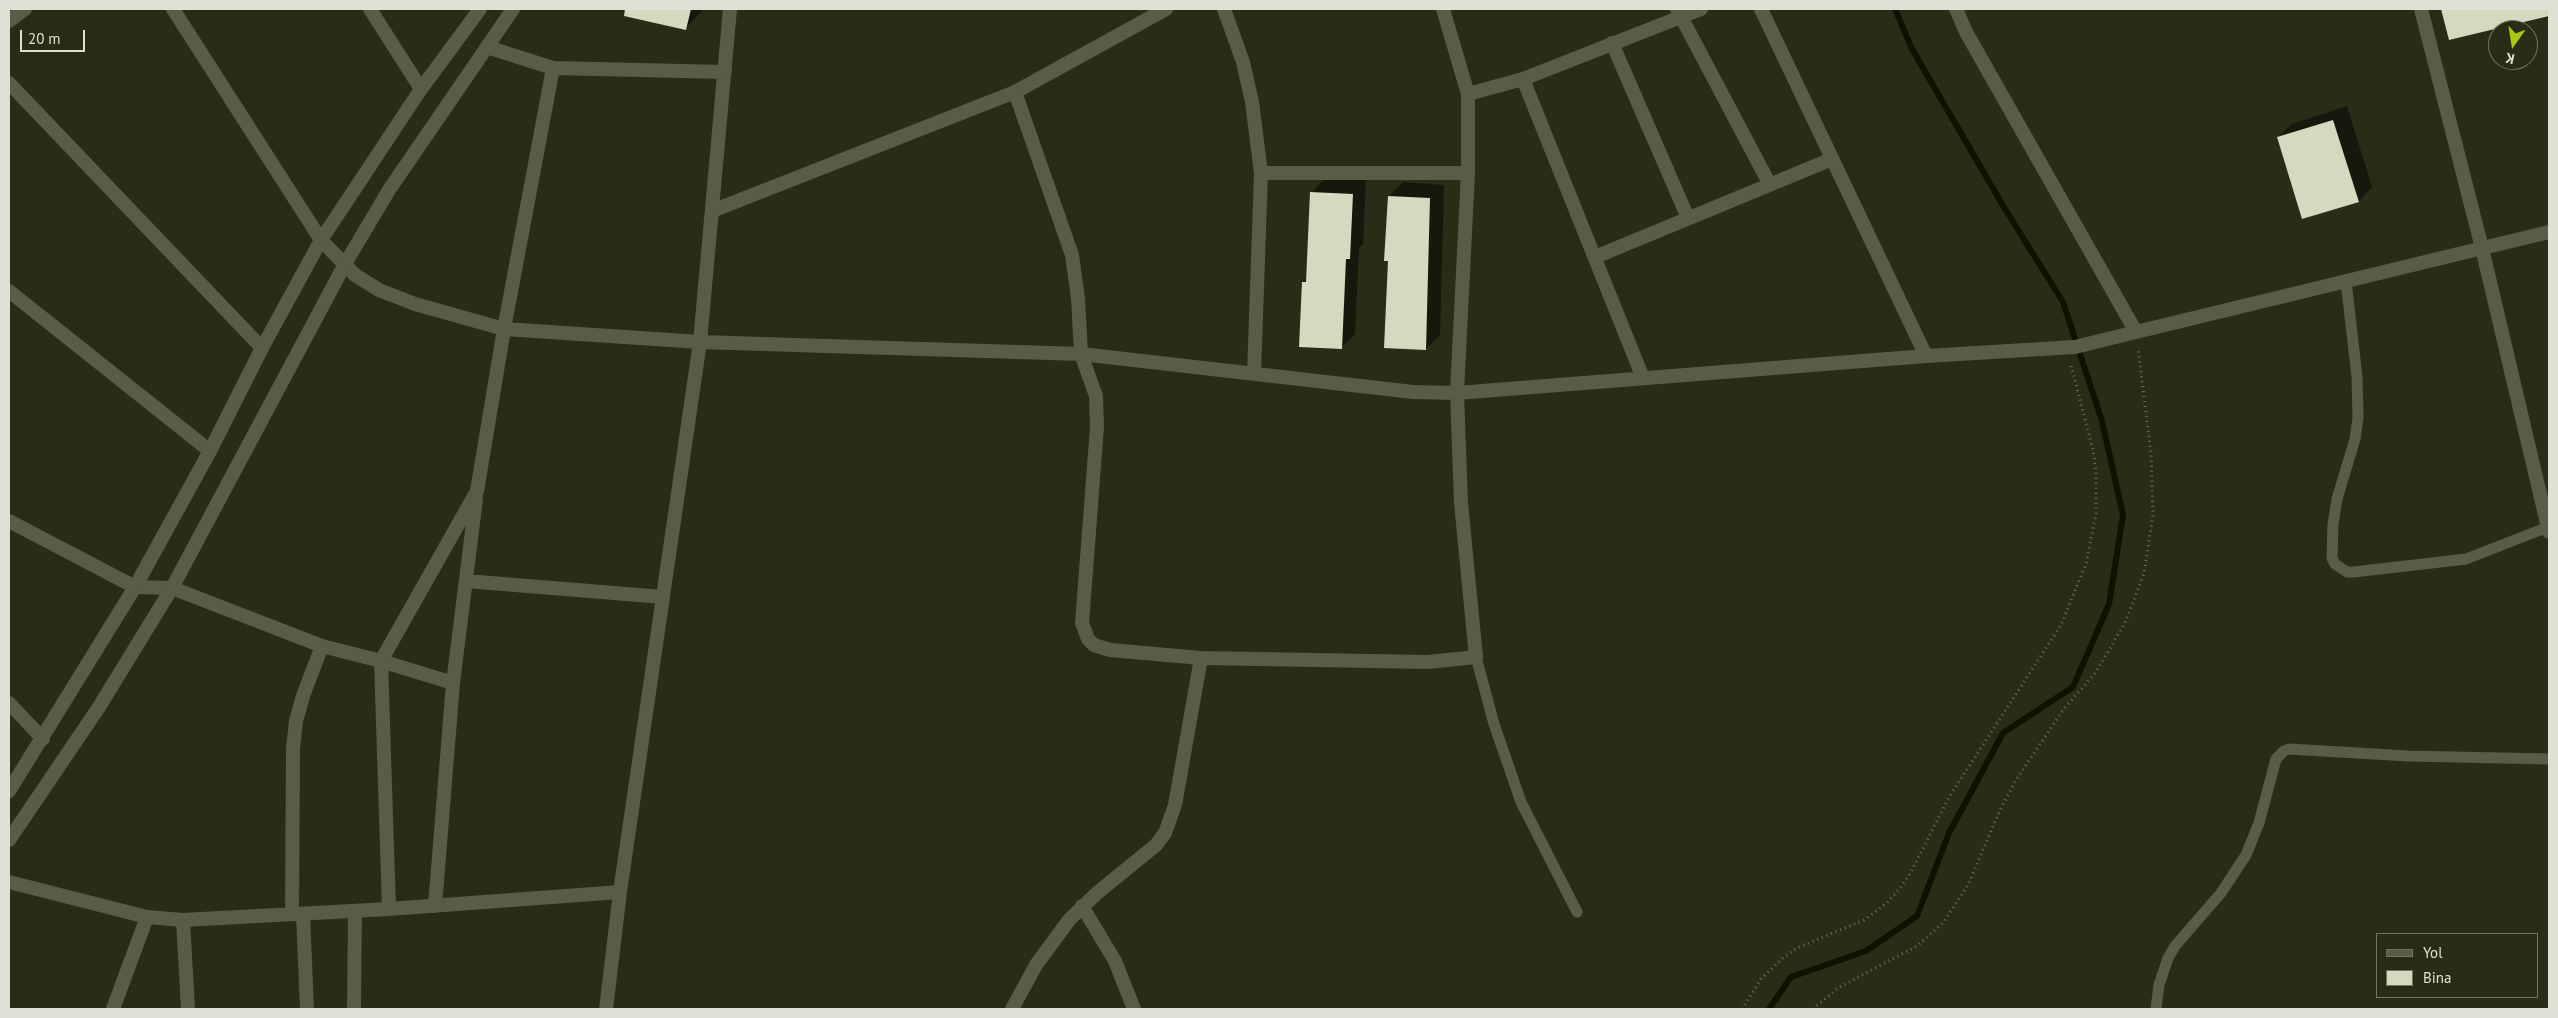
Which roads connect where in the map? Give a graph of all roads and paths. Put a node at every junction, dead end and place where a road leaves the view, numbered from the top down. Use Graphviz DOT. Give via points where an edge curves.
graph roads {
  1 [pos="25,9"];
  2 [pos="173,9"];
  3 [pos="370,9"];
  4 [pos="480,9"];
  5 [pos="513,9"];
  6 [pos="730,9"];
  7 [pos="1166,9"];
  8 [pos="1224,9"];
  9 [pos="1443,9"];
  10 [pos="1701,9"];
  11 [pos="1761,9"];
  12 [pos="1956,9"];
  13 [pos="2421,9"];
  14 [pos="1678,13"];
  15 [pos="9,22"];
  16 [pos="1612,43"];
  17 [pos="487,48"];
  18 [pos="553,68"];
  19 [pos="725,72"];
  20 [pos="1523,79"];
  21 [pos="9,83"];
  22 [pos="422,89"];
  23 [pos="1015,92"];
  24 [pos="1468,94"];
  25 [pos="1832,160"];
  26 [pos="1262,172"];
  27 [pos="1468,173"];
  28 [pos="1769,184"];
  29 [pos="712,211"];
  30 [pos="1688,218"];
  31 [pos="2549,232"];
  32 [pos="321,240"];
  33 [pos="2482,248"];
  34 [pos="1595,257"];
  35 [pos="345,264"];
  36 [pos="2346,281"];
  37 [pos="9,291"];
  38 [pos="504,329"];
  39 [pos="2136,332"];
  40 [pos="700,342"];
  41 [pos="2071,347"];
  42 [pos="262,348"];
  43 [pos="1081,354"];
  44 [pos="1926,356"];
  45 [pos="1254,374"];
  46 [pos="1643,378"];
  47 [pos="1457,393"];
  48 [pos="210,451"];
  49 [pos="477,491"];
  50 [pos="9,521"];
  51 [pos="2549,529"];
  52 [pos="466,581"];
  53 [pos="135,586"];
  54 [pos="172,588"];
  55 [pos="663,597"];
  56 [pos="322,646"];
  57 [pos="1476,657"];
  58 [pos="1201,658"];
  59 [pos="381,661"];
  60 [pos="453,683"];
  61 [pos="9,703"];
  62 [pos="43,738"];
  63 [pos="2549,759"];
  64 [pos="9,791"];
  65 [pos="9,840"];
  66 [pos="9,882"];
  67 [pos="620,892"];
  68 [pos="435,906"];
  69 [pos="1082,906"];
  70 [pos="390,909"];
  71 [pos="355,911"];
  72 [pos="1577,912"];
  73 [pos="298,914"];
  74 [pos="146,917"];
  75 [pos="184,920"];
  76 [pos="113,1009"];
  77 [pos="188,1009"];
  78 [pos="307,1009"];
  79 [pos="354,1009"];
  80 [pos="606,1009"];
  81 [pos="1012,1009"];
  82 [pos="1134,1009"];
  83 [pos="1742,1009"];
  84 [pos="1813,1009"];
  85 [pos="2156,1009"];
  1 -- 15 [label="street"];
  2 -- 32 [label="street"];
  3 -- 22 [label="street"];
  4 -- 22 [label="street"];
  5 -- 17 [label="street"];
  6 -- 19 [label="street"];
  7 -- 23 [label="street"];
  8 -- 26 [label="street" via="1252,102"];
  9 -- 24 [label="street"];
  10 -- 14 [label="street"];
  11 -- 25 [label="street"];
  12 -- 39 [label="street"];
  13 -- 33 [label="street"];
  14 -- 16 [label="street"];
  14 -- 28 [label="street"];
  16 -- 20 [label="street"];
  16 -- 30 [label="street"];
  17 -- 18 [label="street"];
  17 -- 35 [label="street" via="389,190"];
  18 -- 19 [label="street"];
  18 -- 38 [label="street"];
  19 -- 29 [label="street"];
  20 -- 24 [label="street"];
  20 -- 34 [label="street"];
  21 -- 42 [label="street"];
  22 -- 32 [label="street"];
  23 -- 29 [label="street"];
  23 -- 43 [label="street" via="1072,255 1078,290"];
  24 -- 27 [label="street"];
  25 -- 28 [label="street"];
  25 -- 44 [label="street"];
  26 -- 27 [label="street"];
  26 -- 45 [label="street"];
  27 -- 47 [label="street"];
  28 -- 30 [label="street"];
  29 -- 40 [label="street"];
  30 -- 34 [label="street"];
  31 -- 33 [label="street"];
  32 -- 35 [label="street"];
  32 -- 42 [label="street"];
  33 -- 36 [label="street"];
  33 -- 51 [label="street"];
  34 -- 46 [label="street"];
  35 -- 38 [label="street" via="355,275 379,290 415,304"];
  35 -- 54 [label="street"];
  36 -- 39 [label="street"];
  36 -- 51 [label="lane" via="2358,397 2355,439 2333,524 2332,558 2336,564 2347,572 2354,572 2466,559"];
  37 -- 48 [label="street"];
  38 -- 40 [label="street"];
  38 -- 49 [label="street"];
  39 -- 41 [label="street"];
  39 -- 84 [label="path" via="2151,453 2152,515 2144,573 2125,623 2096,672 2048,730 2016,780 1968,885 1942,923 1917,946 1838,988"];
  40 -- 43 [label="street"];
  40 -- 55 [label="street"];
  41 -- 44 [label="street"];
  41 -- 83 [label="path" via="2093,450 2097,492 2093,539 2061,625 1949,797 1900,888 1864,920 1797,948 1784,957 1761,979"];
  42 -- 48 [label="street"];
  43 -- 45 [label="street"];
  43 -- 58 [label="street" via="1092,380 1097,412 1082,615 1084,631 1088,639 1102,648"];
  44 -- 46 [label="street"];
  45 -- 47 [label="street" via="1412,392"];
  46 -- 47 [label="street"];
  47 -- 57 [label="street" via="1461,503"];
  48 -- 53 [label="street"];
  49 -- 52 [label="street"];
  49 -- 59 [label="street"];
  50 -- 53 [label="street"];
  52 -- 55 [label="street"];
  52 -- 60 [label="street"];
  53 -- 54 [label="street"];
  53 -- 62 [label="street"];
  54 -- 56 [label="street"];
  54 -- 65 [label="street" via="99,707"];
  55 -- 67 [label="street"];
  56 -- 59 [label="street"];
  56 -- 73 [label="street" via="303,696 293,748"];
  57 -- 58 [label="street" via="1428,662"];
  57 -- 72 [label="lane" via="1494,724 1521,802"];
  58 -- 69 [label="street" via="1175,805 1165,834"];
  59 -- 60 [label="street"];
  59 -- 70 [label="street"];
  60 -- 68 [label="street"];
  61 -- 62 [label="street"];
  62 -- 64 [label="street"];
  63 -- 85 [label="lane" via="2284,751 2276,759 2259,823 2246,855 2221,893 2175,946 2159,985"];
  66 -- 74 [label="street"];
  67 -- 68 [label="street"];
  67 -- 80 [label="street"];
  68 -- 70 [label="street"];
  69 -- 81 [label="street" via="1051,942"];
  69 -- 82 [label="street" via="1115,961"];
  70 -- 71 [label="street"];
  71 -- 73 [label="street"];
  71 -- 79 [label="street"];
  73 -- 75 [label="street"];
  73 -- 78 [label="street"];
  74 -- 75 [label="street"];
  74 -- 76 [label="street"];
  75 -- 77 [label="street"];
}
